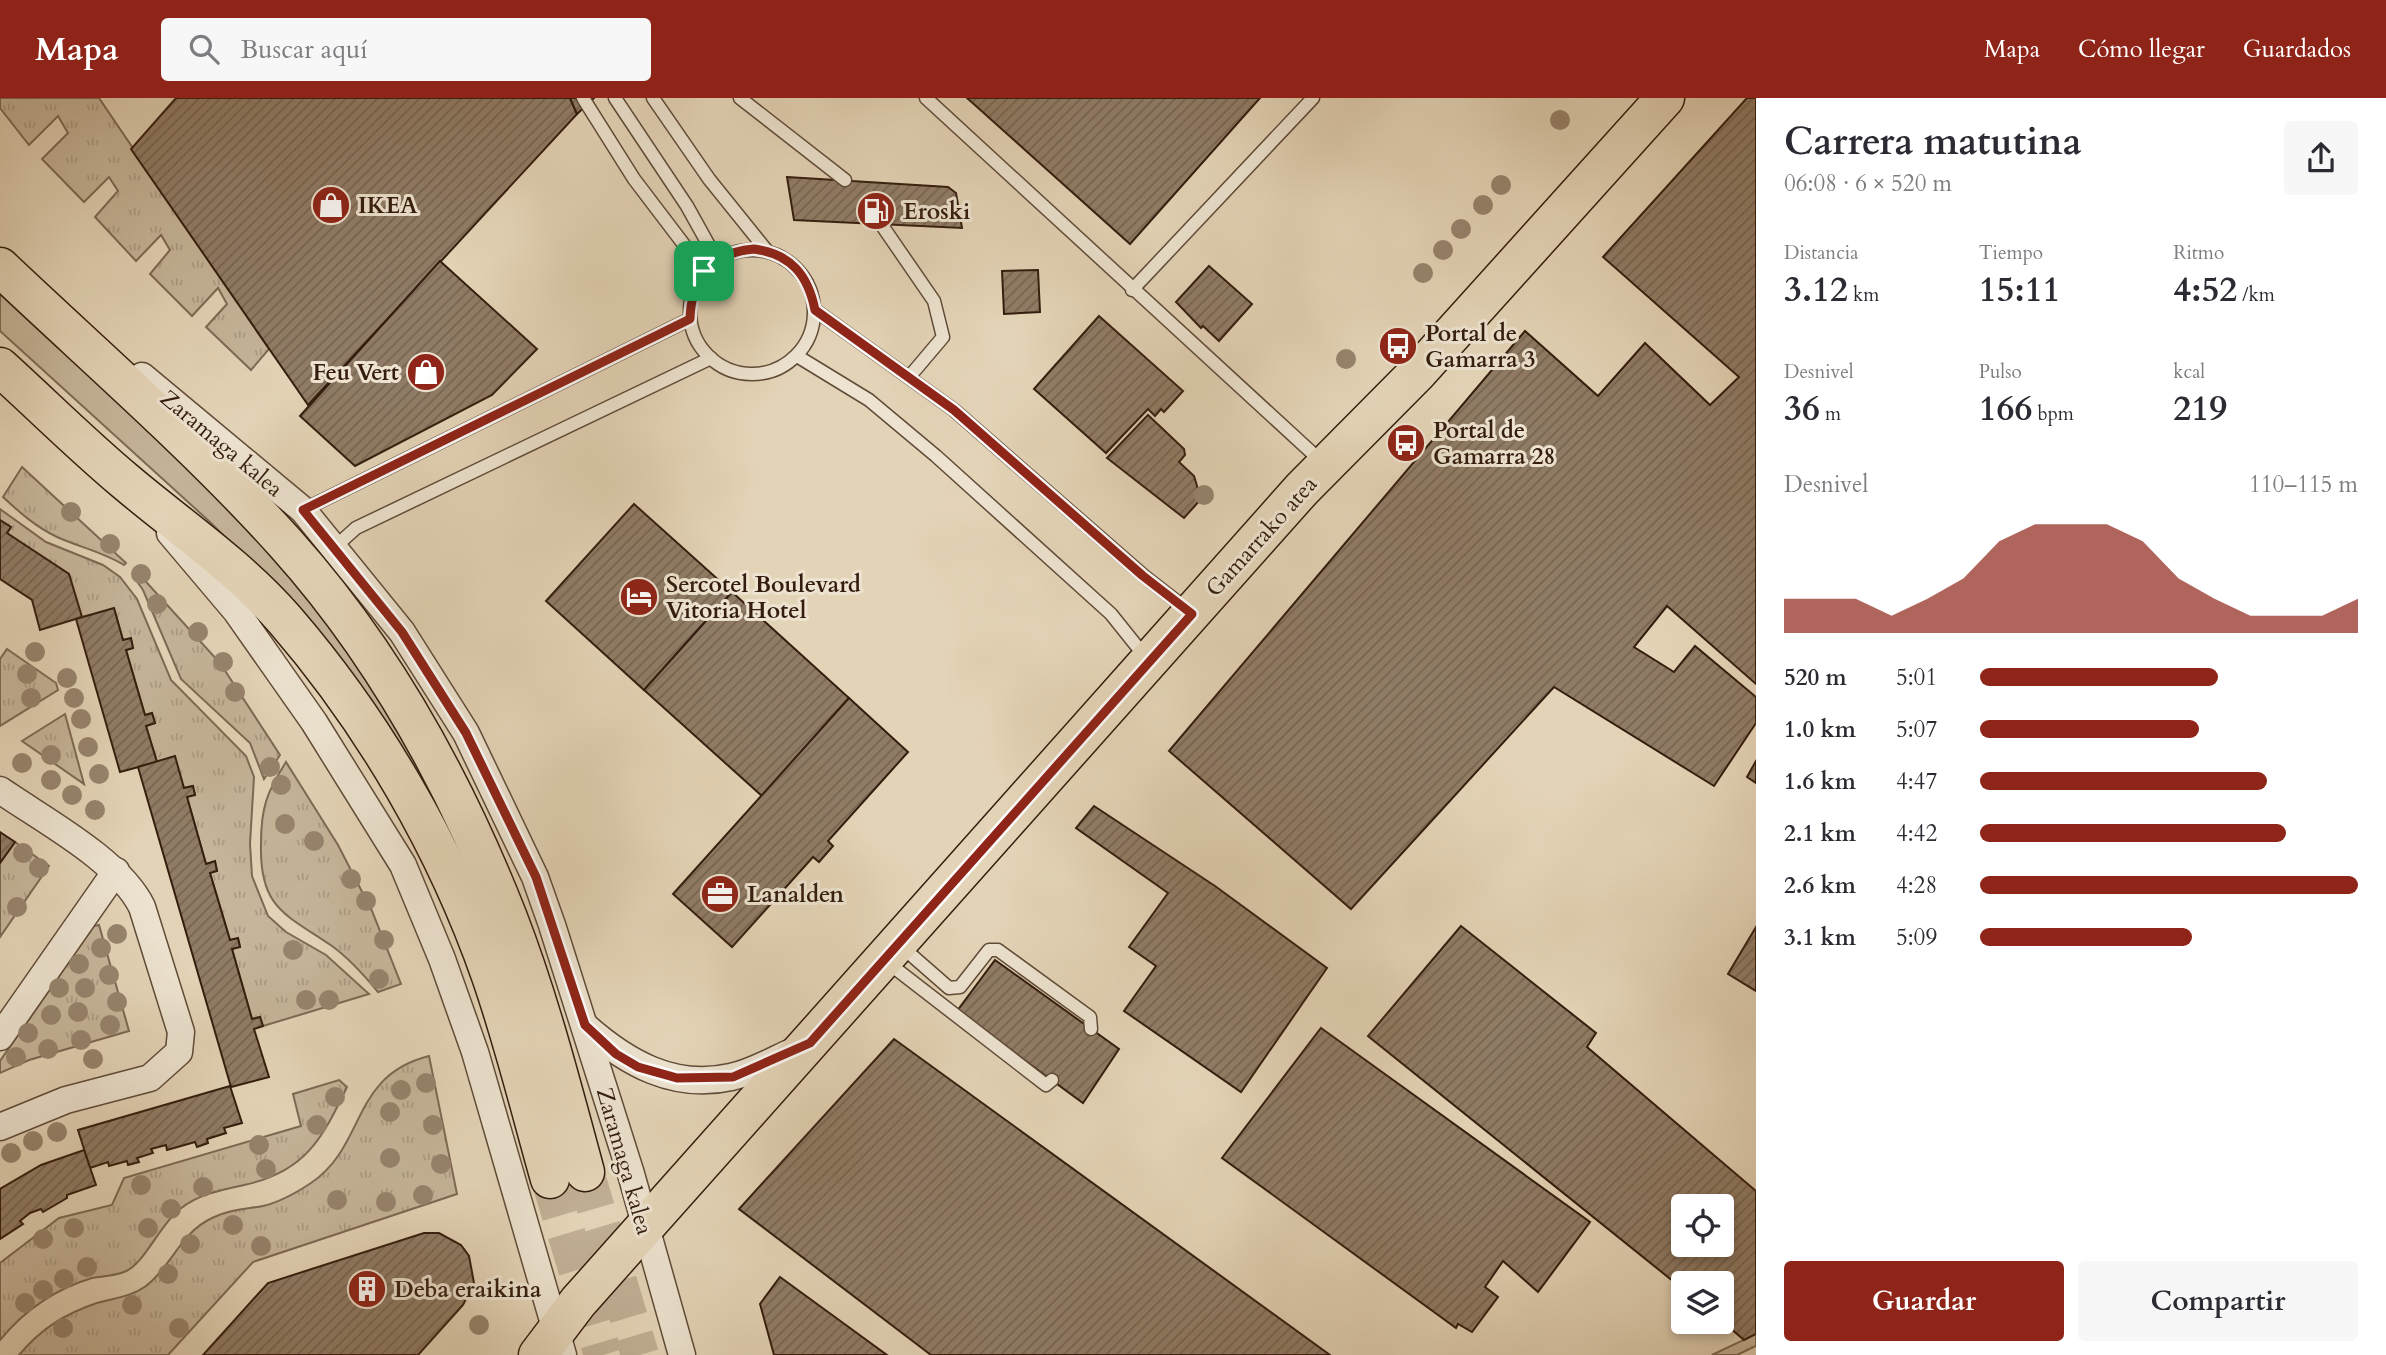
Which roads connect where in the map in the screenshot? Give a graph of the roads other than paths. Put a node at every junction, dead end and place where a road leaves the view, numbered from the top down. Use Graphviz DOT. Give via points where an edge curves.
graph roads {
  1 [pos="615,98"];
  2 [pos="740,98"];
  3 [pos="926,98"];
  4 [pos="1313,98"];
  5 [pos="1665,98"];
  6 [pos="656,99"];
  7 [pos="585,101"];
  8 [pos="845,180"];
  9 [pos="881,224"];
  10 [pos="767,251"];
  11 [pos="717,260"];
  12 [pos="0,265"];
  13 [pos="704,271"];
  14 [pos="1132,290"];
  15 [pos="815,310"];
  16 [pos="690,319"];
  17 [pos="797,356"];
  18 [pos="711,358"];
  19 [pos="0,367"];
  20 [pos="910,376"];
  21 [pos="1325,465"];
  22 [pos="124,480"];
  23 [pos="303,510"];
  24 [pos="335,547"];
  25 [pos="1192,614"];
  26 [pos="1148,661"];
  27 [pos="0,790"];
  28 [pos="116,871"];
  29 [pos="891,951"];
  30 [pos="585,1025"];
  31 [pos="1091,1029"];
  32 [pos="0,1037"];
  33 [pos="810,1043"];
  34 [pos="1052,1080"];
  35 [pos="0,1127"];
  36 [pos="645,1229"];
  37 [pos="552,1347"];
  38 [pos="682,1355"];
  1 -- 11 [label="lane"];
  2 -- 8 [label="lane"];
  3 -- 14 [label="lane"];
  4 -- 14 [label="lane"];
  5 -- 21 [label="main road, Gamarrako atea" via="1418,372"];
  6 -- 10 [label="lane" via="709,179"];
  7 -- 13 [label="lane" via="634,179"];
  9 -- 20 [label="lane" via="934,301 943,337"];
  10 -- 11 [label="lane" via="741,250"];
  10 -- 15 [label="lane" via="786,258 801,272"];
  11 -- 13 [label="lane"];
  12 -- 22 [label="main road, Zaramaga kalea" via="221,475 288,546 355,630 392,686 441,770 509,920 547,1035 568,1176 491,975 425,824 358,714 283,618"];
  12 -- 23 [label="street, Zaramaga kalea"];
  13 -- 16 [label="lane" via="695,286"];
  14 -- 21 [label="lane"];
  15 -- 17 [label="lane" via="814,327"];
  15 -- 20 [label="lane"];
  16 -- 18 [label="lane" via="694,334"];
  16 -- 23 [label="lane"];
  17 -- 18 [label="lane" via="781,368 744,374"];
  17 -- 26 [label="lane" via="869,400 936,456 1111,614"];
  18 -- 24 [label="lane" via="356,528"];
  19 -- 22 [label="main road, Zaramaga kalea"];
  20 -- 25 [label="lane"];
  21 -- 25 [label="main road, Gamarrako atea"];
  22 -- 37 [label="street, Zaramaga kalea" via="236,611 314,722 403,865 475,1052"];
  23 -- 24 [label="street, Zaramaga kalea"];
  24 -- 30 [label="street, Zaramaga kalea" via="402,632 466,733 536,877"];
  25 -- 26 [label="main road, Gamarrako atea"];
  26 -- 29 [label="main road, Gamarrako atea"];
  27 -- 28 [label="street"];
  28 -- 32 [label="street"];
  28 -- 35 [label="street" via="142,907 181,1032 179,1052 150,1078 66,1100"];
  29 -- 31 [label="lane" via="949,988 960,987 989,950 998,950 1090,1017"];
  29 -- 33 [label="main road, Gamarrako atea"];
  29 -- 34 [label="lane" via="1046,1085"];
  30 -- 33 [label="street, Gamarrako atea" via="638,1067 677,1078 733,1077"];
  30 -- 36 [label="street, Zaramaga kalea"];
  33 -- 36 [label="main road, Gamarrako atea"];
  36 -- 37 [label="main road, Gamarrako atea"];
  36 -- 38 [label="street, Zaramaga kalea"];
}
